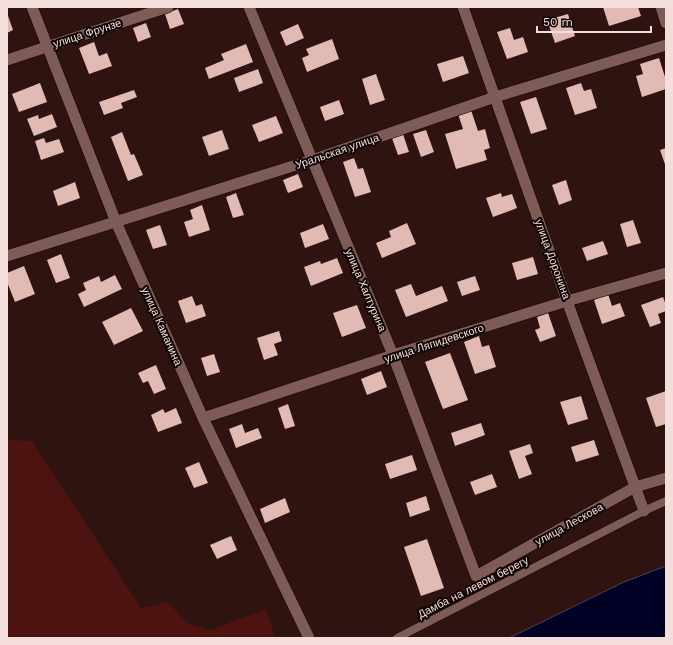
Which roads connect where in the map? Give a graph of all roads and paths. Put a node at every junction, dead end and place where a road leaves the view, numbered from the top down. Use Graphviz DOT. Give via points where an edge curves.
graph roads {
  1 [pos="32,7"];
  2 [pos="168,7"];
  3 [pos="249,7"];
  4 [pos="463,7"];
  5 [pos="661,7"];
  6 [pos="666,23"];
  7 [pos="666,45"];
  8 [pos="47,46"];
  9 [pos="7,60"];
  10 [pos="495,97"];
  11 [pos="312,160"];
  12 [pos="116,222"];
  13 [pos="7,256"];
  14 [pos="666,273"];
  15 [pos="567,301"];
  16 [pos="393,355"];
  17 [pos="203,418"];
  18 [pos="666,478"];
  19 [pos="636,487"];
  20 [pos="666,501"];
  21 [pos="644,511"];
  22 [pos="476,576"];
  23 [pos="309,638"];
  24 [pos="397,638"];
  1 -- 8 [label="street, улица Каманина"];
  2 -- 8 [label="street, улица Фрунзе"];
  3 -- 11 [label="street, улица Халтурина"];
  4 -- 10 [label="street, улица Доронина"];
  5 -- 6 [label="street"];
  7 -- 10 [label="street, Уральская улица"];
  8 -- 9 [label="street, улица Фрунзе"];
  8 -- 12 [label="street, улица Каманина"];
  10 -- 11 [label="street, Уральская улица"];
  10 -- 15 [label="street, улица Доронина"];
  11 -- 12 [label="street, Уральская улица"];
  11 -- 16 [label="street, улица Халтурина"];
  12 -- 13 [label="street, Уральская улица"];
  12 -- 17 [label="street, улица Каманина"];
  14 -- 15 [label="street, улица Ляпидевского"];
  15 -- 16 [label="street, улица Ляпидевского"];
  15 -- 19 [label="street, улица Доронина"];
  16 -- 17 [label="street, улица Ляпидевского"];
  16 -- 22 [label="street, улица Халтурина"];
  17 -- 23 [label="street, улица Каманина"];
  18 -- 19 [label="street, улица Лескова"];
  19 -- 21 [label="street, улица Доронина"];
  19 -- 22 [label="street, улица Лескова"];
  20 -- 21 [label="lane, Дамба на левом берегу"];
  21 -- 24 [label="lane, Дамба на левом берегу"];
}
